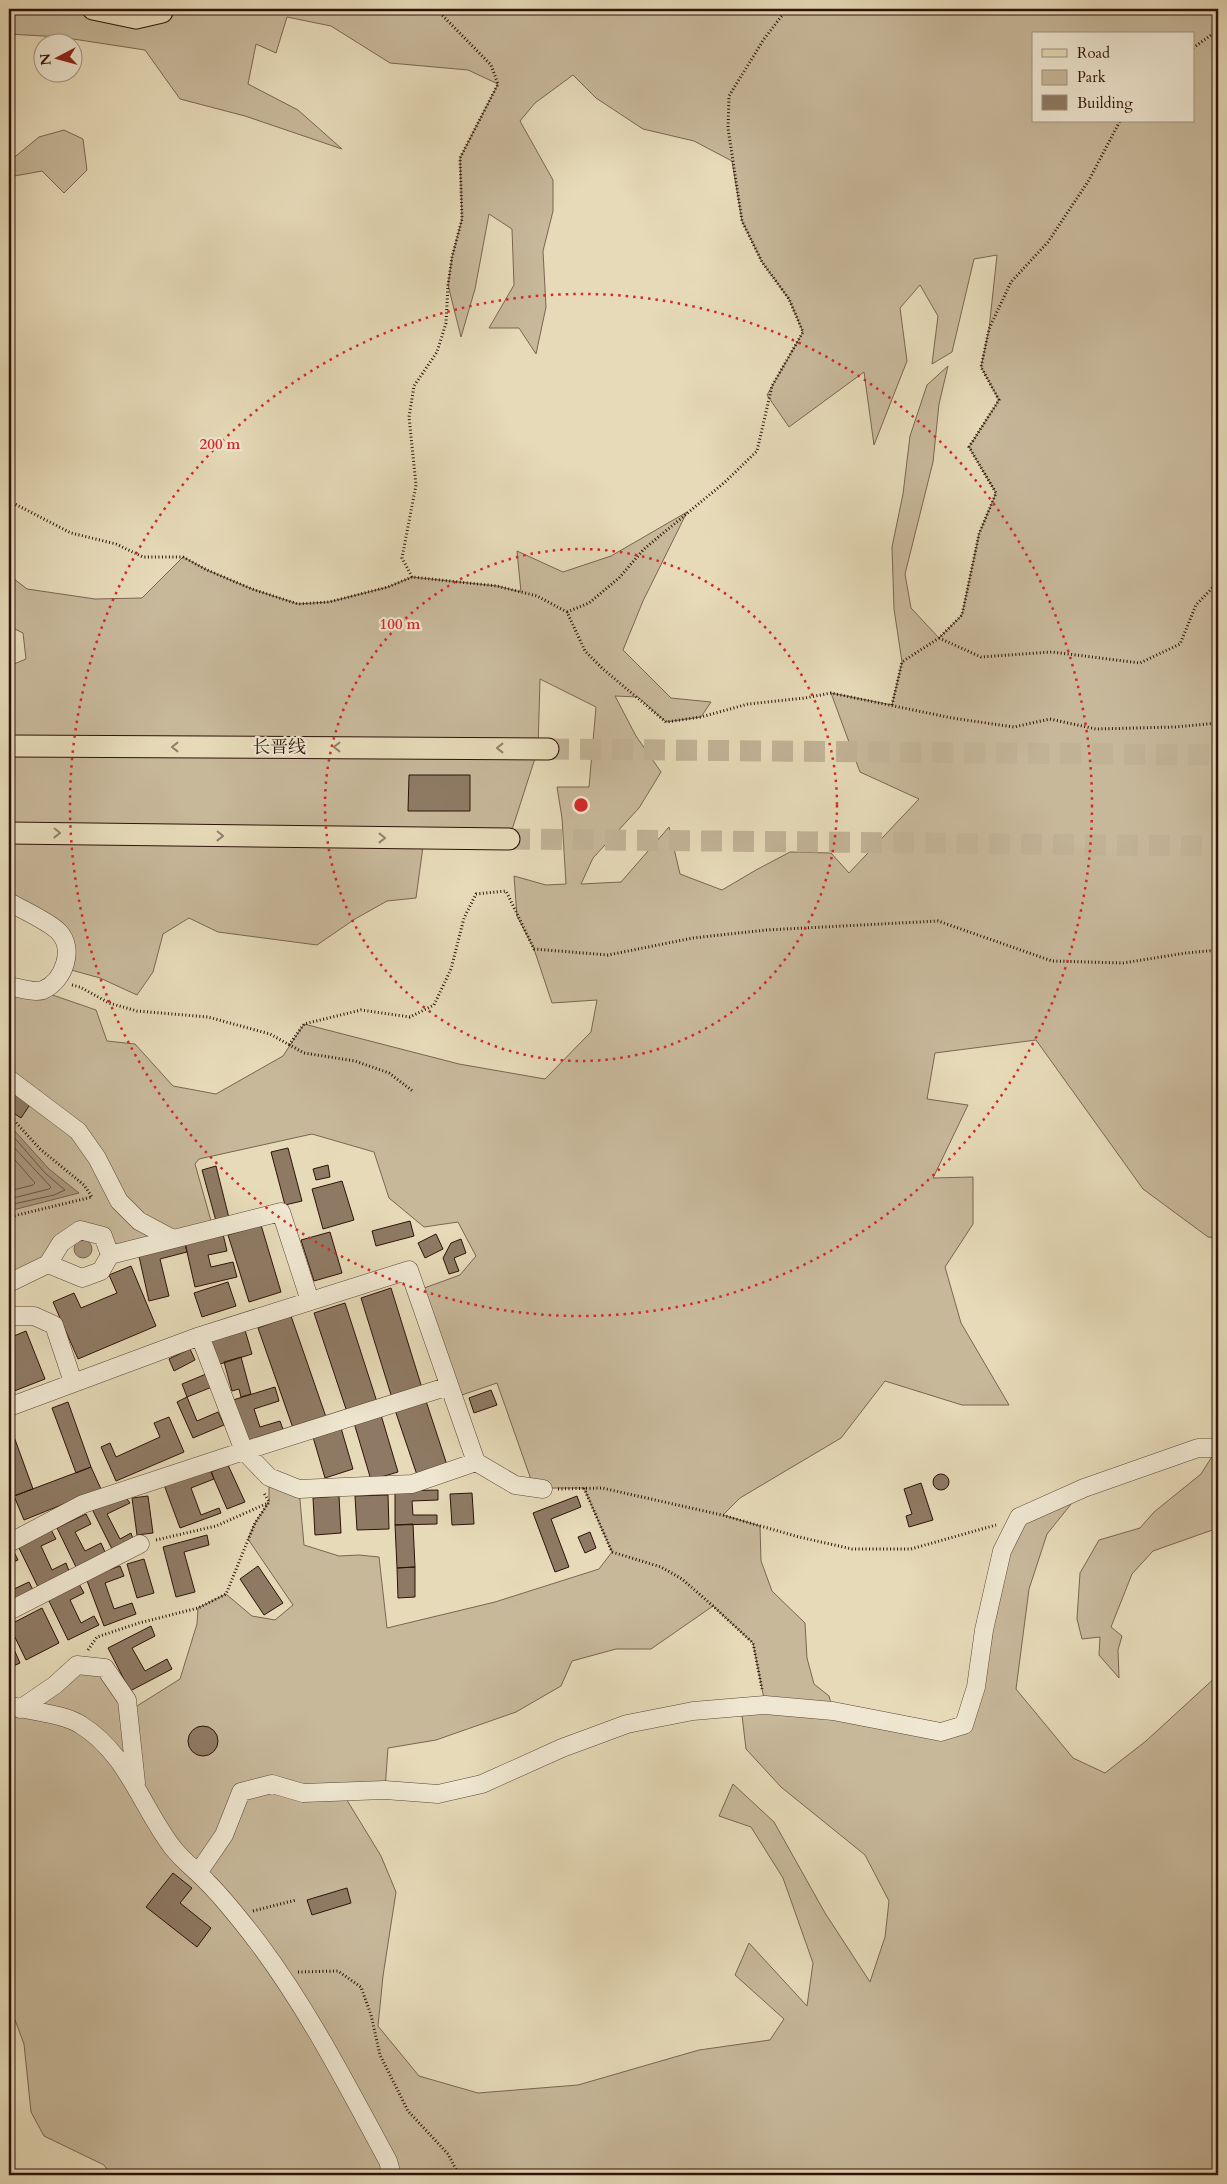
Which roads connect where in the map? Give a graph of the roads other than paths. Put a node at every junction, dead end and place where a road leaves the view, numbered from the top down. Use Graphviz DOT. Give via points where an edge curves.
graph roads {
  1 [pos="93,9"];
  2 [pos="162,9"];
  3 [pos="9,746"];
  4 [pos="548,749"];
  5 [pos="9,833"];
  6 [pos="508,839"];
  7 [pos="9,902"];
  8 [pos="9,986"];
  9 [pos="9,1078"];
  10 [pos="171,1238"];
  11 [pos="110,1255"];
  12 [pos="48,1264"];
  13 [pos="9,1283"];
  14 [pos="310,1302"];
  15 [pos="9,1316"];
  16 [pos="200,1336"];
  17 [pos="73,1382"];
  18 [pos="449,1386"];
  19 [pos="9,1407"];
  20 [pos="1218,1448"];
  21 [pos="244,1451"];
  22 [pos="476,1462"];
  23 [pos="543,1489"];
  24 [pos="9,1543"];
  25 [pos="140,1544"];
  26 [pos="9,1611"];
  27 [pos="14,1707"];
  28 [pos="136,1786"];
  29 [pos="198,1873"];
  30 [pos="392,2175"];
  1 -- 2 [label="main road" via="136,18 162,12"];
  4 -- 3 [label="main road, 长晋线, one-way"];
  5 -- 6 [label="main road, one-way"];
  7 -- 8 [label="street" via="59,932 68,949 64,968 54,982 41,991"];
  9 -- 10 [label="street" via="78,1131 98,1158 119,1201 139,1221"];
  10 -- 11 [label="street"];
  10 -- 14 [label="street" via="281,1212"];
  11 -- 12 [label="street" via="101,1271 82,1278"];
  11 -- 12 [label="street" via="103,1236 80,1230 60,1243"];
  12 -- 13 [label="street"];
  14 -- 16 [label="street"];
  14 -- 18 [label="street" via="409,1270"];
  15 -- 17 [label="street" via="34,1316 54,1325"];
  16 -- 17 [label="street"];
  16 -- 21 [label="street"];
  17 -- 19 [label="street"];
  18 -- 21 [label="street"];
  18 -- 22 [label="street"];
  20 -- 29 [label="street" via="1198,1448 1084,1488 1019,1517 1002,1551 984,1630 976,1687 964,1725 941,1732 833,1711 765,1705 693,1711 627,1724 562,1748 482,1784 438,1794 385,1790 303,1793 272,1784 241,1792 224,1835"];
  21 -- 22 [label="street" via="269,1477 299,1489 412,1484"];
  21 -- 24 [label="street" via="83,1504"];
  22 -- 23 [label="street" via="515,1485"];
  25 -- 26 [label="street"];
  27 -- 28 [label="street" via="81,1724 112,1752"];
  27 -- 28 [label="street" via="55,1685 78,1665 105,1668 127,1700"];
  28 -- 29 [label="street" via="151,1817 174,1850"];
  29 -- 30 [label="street" via="258,1943 308,2018 388,2161"];
}
